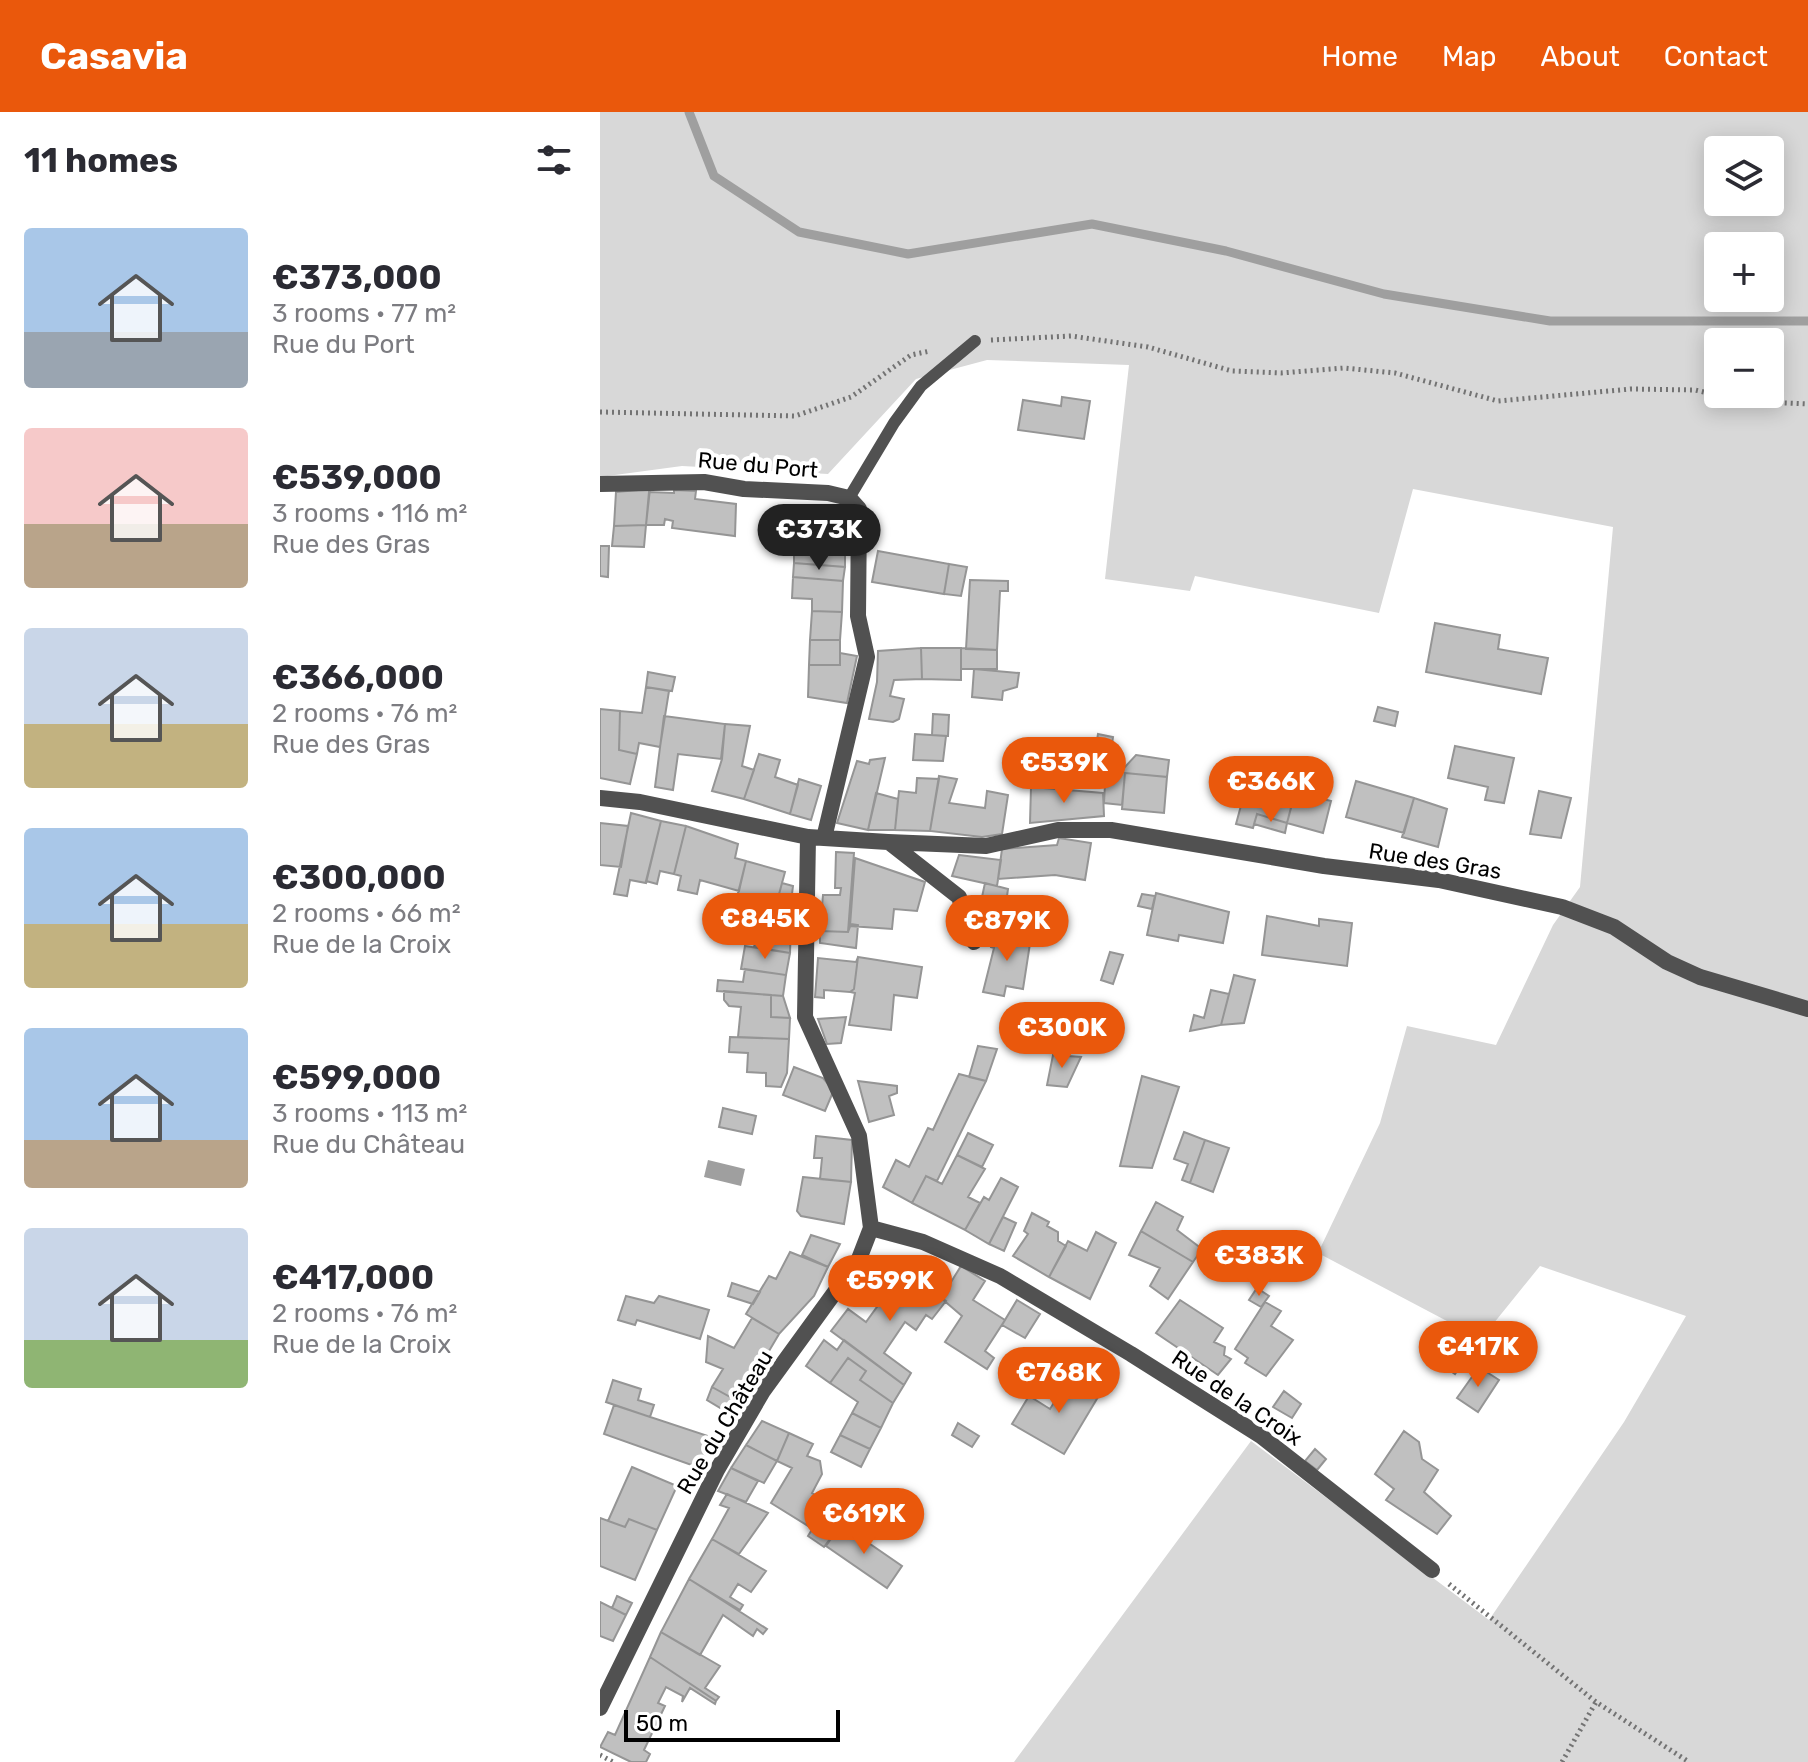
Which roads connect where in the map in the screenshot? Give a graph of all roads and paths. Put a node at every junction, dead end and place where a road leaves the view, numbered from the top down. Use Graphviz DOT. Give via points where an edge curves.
graph roads {
  1 [pos="975,341"];
  2 [pos="936,350"];
  3 [pos="1808,404"];
  4 [pos="600,412"];
  5 [pos="600,484"];
  6 [pos="849,498"];
  7 [pos="600,798"];
  8 [pos="816,838"];
  9 [pos="888,842"];
  10 [pos="974,942"];
  11 [pos="1808,1009"];
  12 [pos="871,1228"];
  13 [pos="1432,1570"];
  14 [pos="1596,1702"];
  15 [pos="600,1708"];
  16 [pos="600,1755"];
  17 [pos="613,1762"];
  18 [pos="1562,1762"];
  19 [pos="1689,1762"];
  1 -- 3 [label="path" via="1071,336 1148,347 1232,371 1344,368 1395,373 1498,401 1631,389 1695,390 1743,401"];
  1 -- 6 [label="lane" via="921,386"];
  2 -- 4 [label="path" via="911,355 851,397 795,416"];
  5 -- 6 [label="street, Rue du Port" via="704,482"];
  6 -- 8 [label="street" via="859,509 858,616 867,657"];
  7 -- 8 [label="street, Rue des Gras"];
  8 -- 9 [label="street, Rue des Gras"];
  8 -- 12 [label="street" via="803,962 805,1017 859,1136"];
  9 -- 10 [label="street" via="959,897"];
  9 -- 11 [label="street, Rue des Gras" via="986,846 1058,830 1111,830 1439,880 1562,907 1614,927 1700,977"];
  12 -- 13 [label="street, Rue de la Croix" via="923,1242 1000,1276 1131,1354 1261,1436"];
  12 -- 15 [label="street, Rue du Château" via="859,1259 763,1391 717,1470"];
  13 -- 14 [label="path"];
  14 -- 18 [label="path"];
  14 -- 19 [label="path"];
  16 -- 17 [label="path"];
}
